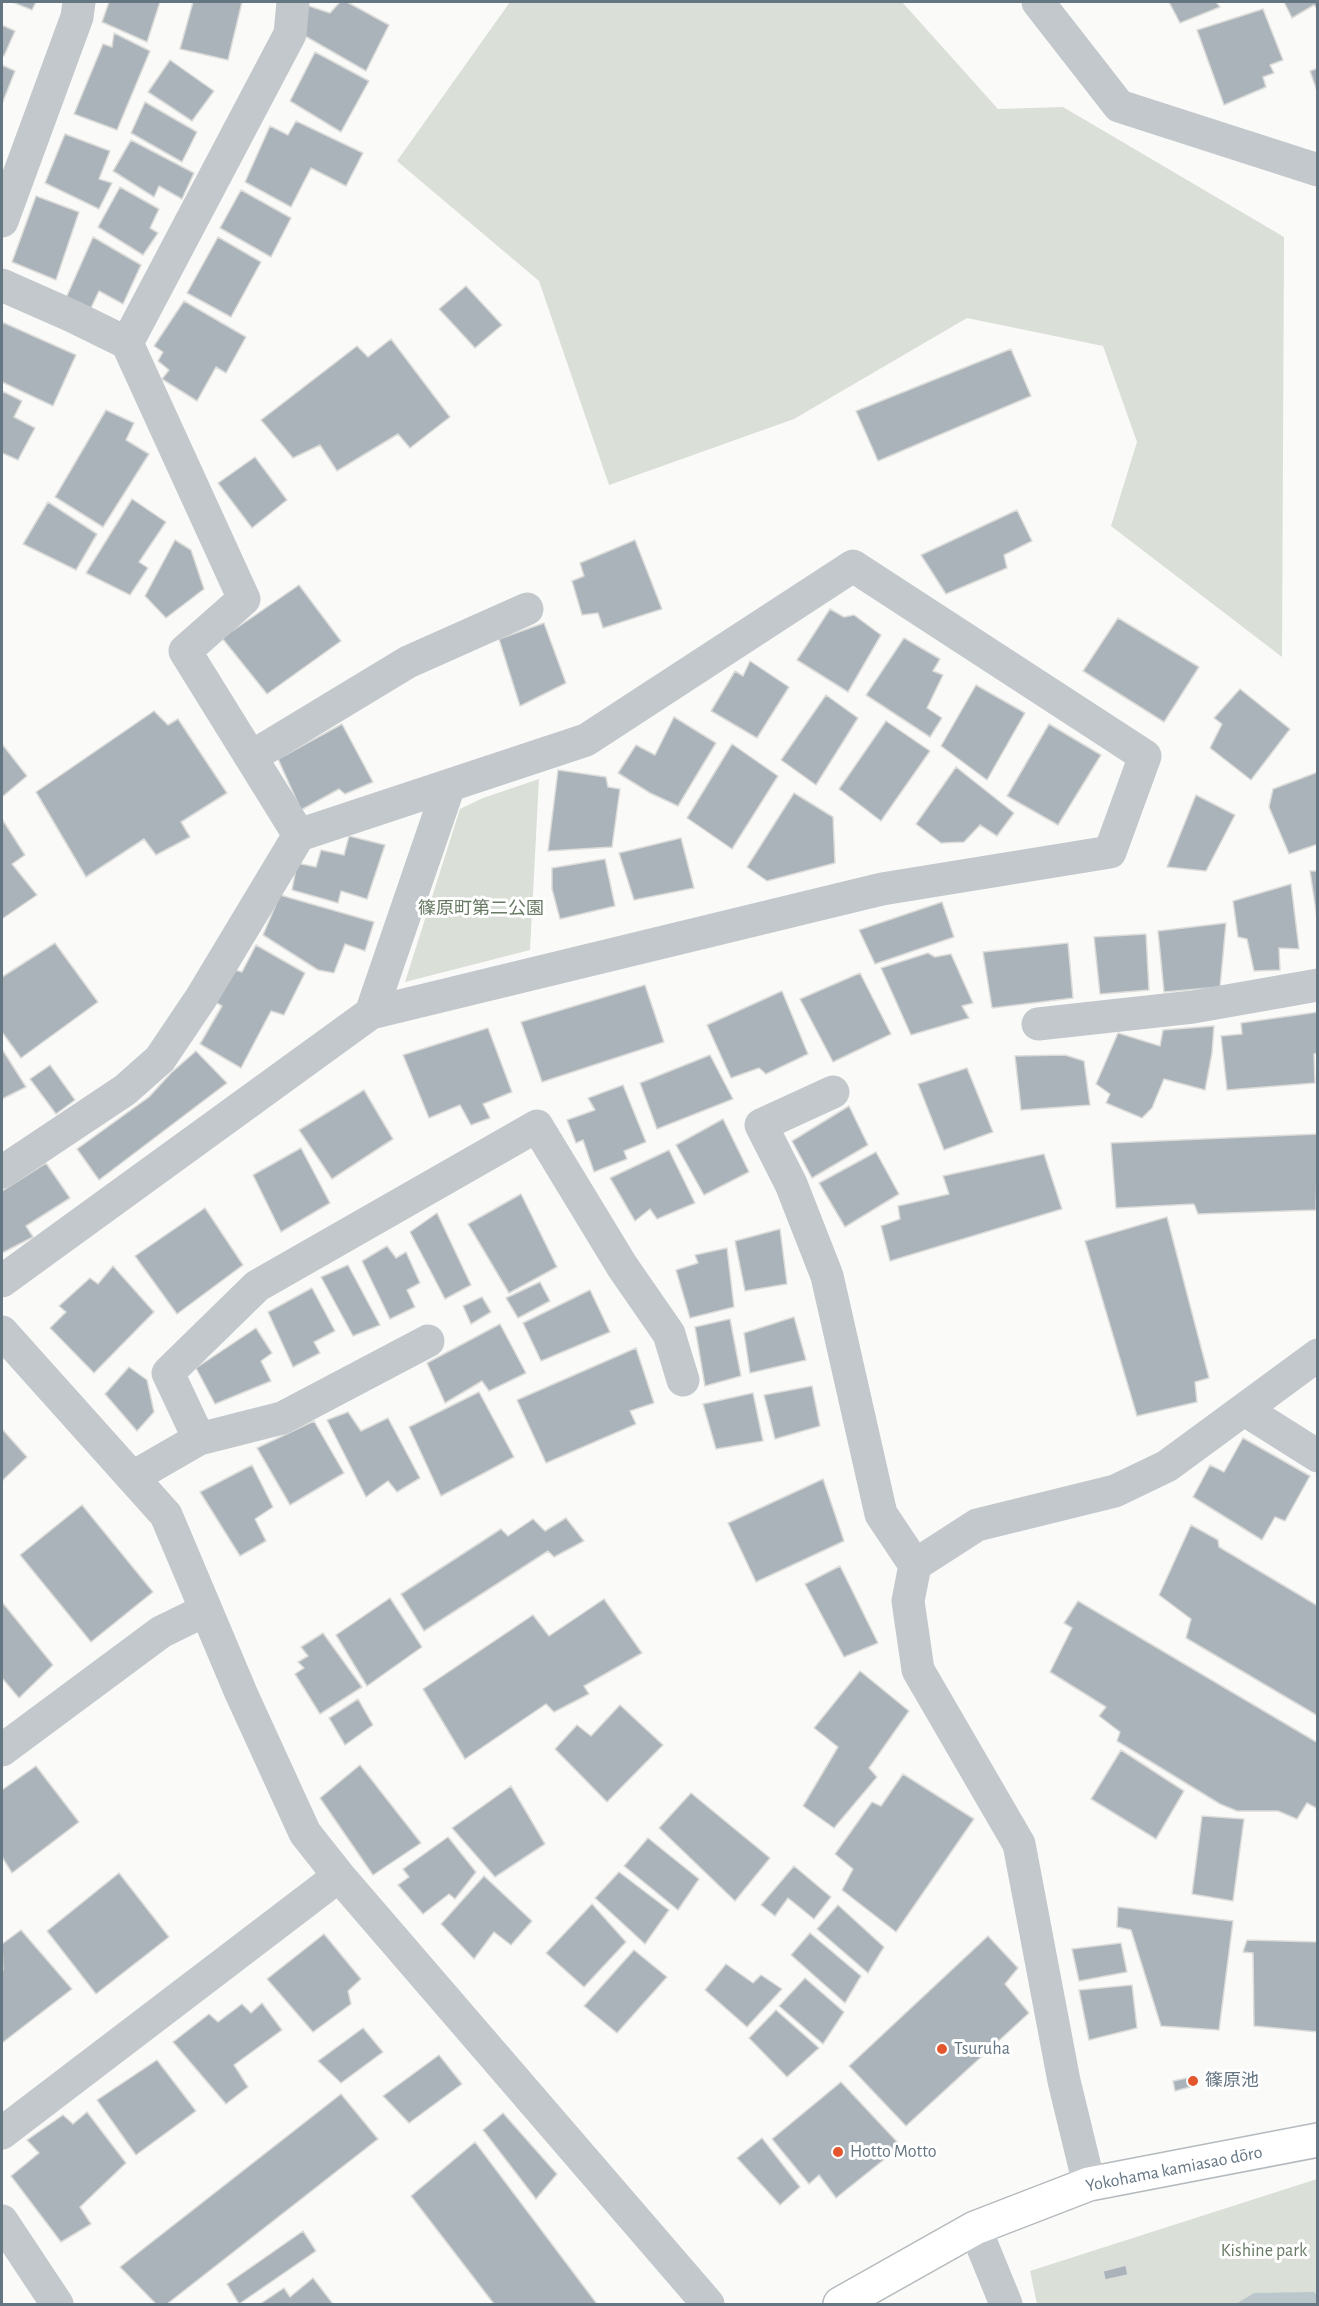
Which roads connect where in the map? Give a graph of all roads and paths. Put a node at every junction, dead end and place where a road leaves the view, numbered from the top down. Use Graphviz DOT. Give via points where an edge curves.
graph roads {
  1 [pos="79,2"];
  2 [pos="293,2"];
  3 [pos="1038,2"];
  4 [pos="1317,170"];
  5 [pos="2,221"];
  6 [pos="2,285"];
  7 [pos="127,343"];
  8 [pos="527,609"];
  9 [pos="251,757"];
  10 [pos="449,786"];
  11 [pos="299,835"];
  12 [pos="1317,985"];
  13 [pos="371,1013"];
  14 [pos="1038,1023"];
  15 [pos="833,1092"];
  16 [pos="2,1172"];
  17 [pos="2,1281"];
  18 [pos="2,1332"];
  19 [pos="428,1341"];
  20 [pos="1317,1355"];
  21 [pos="683,1380"];
  22 [pos="1245,1410"];
  23 [pos="199,1439"];
  24 [pos="1317,1456"];
  25 [pos="133,1477"];
  26 [pos="915,1564"];
  27 [pos="206,1610"];
  28 [pos="2,1750"];
  29 [pos="339,1876"];
  30 [pos="2,2133"];
  31 [pos="1317,2140"];
  32 [pos="1089,2184"];
  33 [pos="2,2221"];
  34 [pos="975,2228"];
  35 [pos="57,2304"];
  36 [pos="708,2304"];
  37 [pos="840,2304"];
  38 [pos="1006,2304"];
  1 -- 5 [label="street"];
  2 -- 7 [label="street" via="290,34"];
  3 -- 4 [label="street" via="1119,106"];
  6 -- 7 [label="street"];
  7 -- 9 [label="street" via="244,599 185,651"];
  8 -- 9 [label="street" via="408,662"];
  9 -- 11 [label="street"];
  10 -- 11 [label="street"];
  10 -- 13 [label="street"];
  10 -- 13 [label="street" via="586,740 853,566 1145,756 1110,852 882,889"];
  11 -- 16 [label="street" via="160,1059 125,1090"];
  12 -- 14 [label="street" via="1193,1007"];
  13 -- 17 [label="street"];
  15 -- 26 [label="street" via="760,1125 791,1184 827,1276 881,1514"];
  18 -- 25 [label="street"];
  19 -- 23 [label="street" via="282,1418"];
  20 -- 22 [label="street"];
  21 -- 23 [label="street" via="669,1334 622,1266 537,1126 257,1286 168,1373"];
  22 -- 24 [label="street"];
  22 -- 26 [label="street" via="1167,1466 1115,1491 977,1525"];
  23 -- 25 [label="street"];
  25 -- 27 [label="street" via="166,1515"];
  26 -- 32 [label="street" via="908,1601 918,1670 1019,1844 1064,2081"];
  27 -- 28 [label="street" via="161,1632"];
  27 -- 29 [label="street" via="305,1833"];
  29 -- 30 [label="street"];
  29 -- 36 [label="street"];
  31 -- 32 [label="main road, Yokohama kamiasao dōro"];
  32 -- 34 [label="main road, Yokohama kamiasao dōro"];
  33 -- 35 [label="street"];
  34 -- 37 [label="main road, Yokohama kamiasao dōro"];
  34 -- 38 [label="street"];
}
